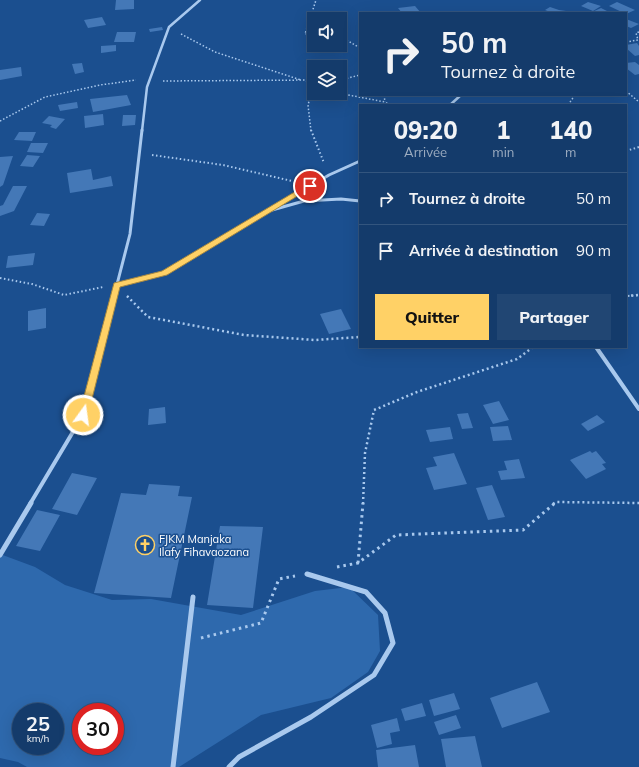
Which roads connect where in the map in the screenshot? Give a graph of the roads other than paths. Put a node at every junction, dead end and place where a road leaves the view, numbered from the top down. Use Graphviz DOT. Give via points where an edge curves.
graph roads {
  1 [pos="200,0"];
  2 [pos="460,96"];
  3 [pos="451,104"];
  4 [pos="359,161"];
  5 [pos="359,201"];
  6 [pos="266,212"];
  7 [pos="116,285"];
  8 [pos="597,348"];
  9 [pos="639,409"];
  10 [pos="0,555"];
  11 [pos="307,574"];
  12 [pos="193,597"];
  13 [pos="173,767"];
  14 [pos="229,767"];
  1 -- 7 [label="street" via="168,27 147,87 130,234"];
  2 -- 3 [label="street"];
  4 -- 6 [label="street" via="329,175"];
  5 -- 6 [label="street" via="304,201"];
  6 -- 7 [label="street" via="165,273"];
  7 -- 10 [label="street" via="83,415"];
  8 -- 9 [label="street"];
  11 -- 14 [label="street" via="366,592 385,613 393,644 374,675 311,717 239,757"];
  12 -- 13 [label="street"];
}
